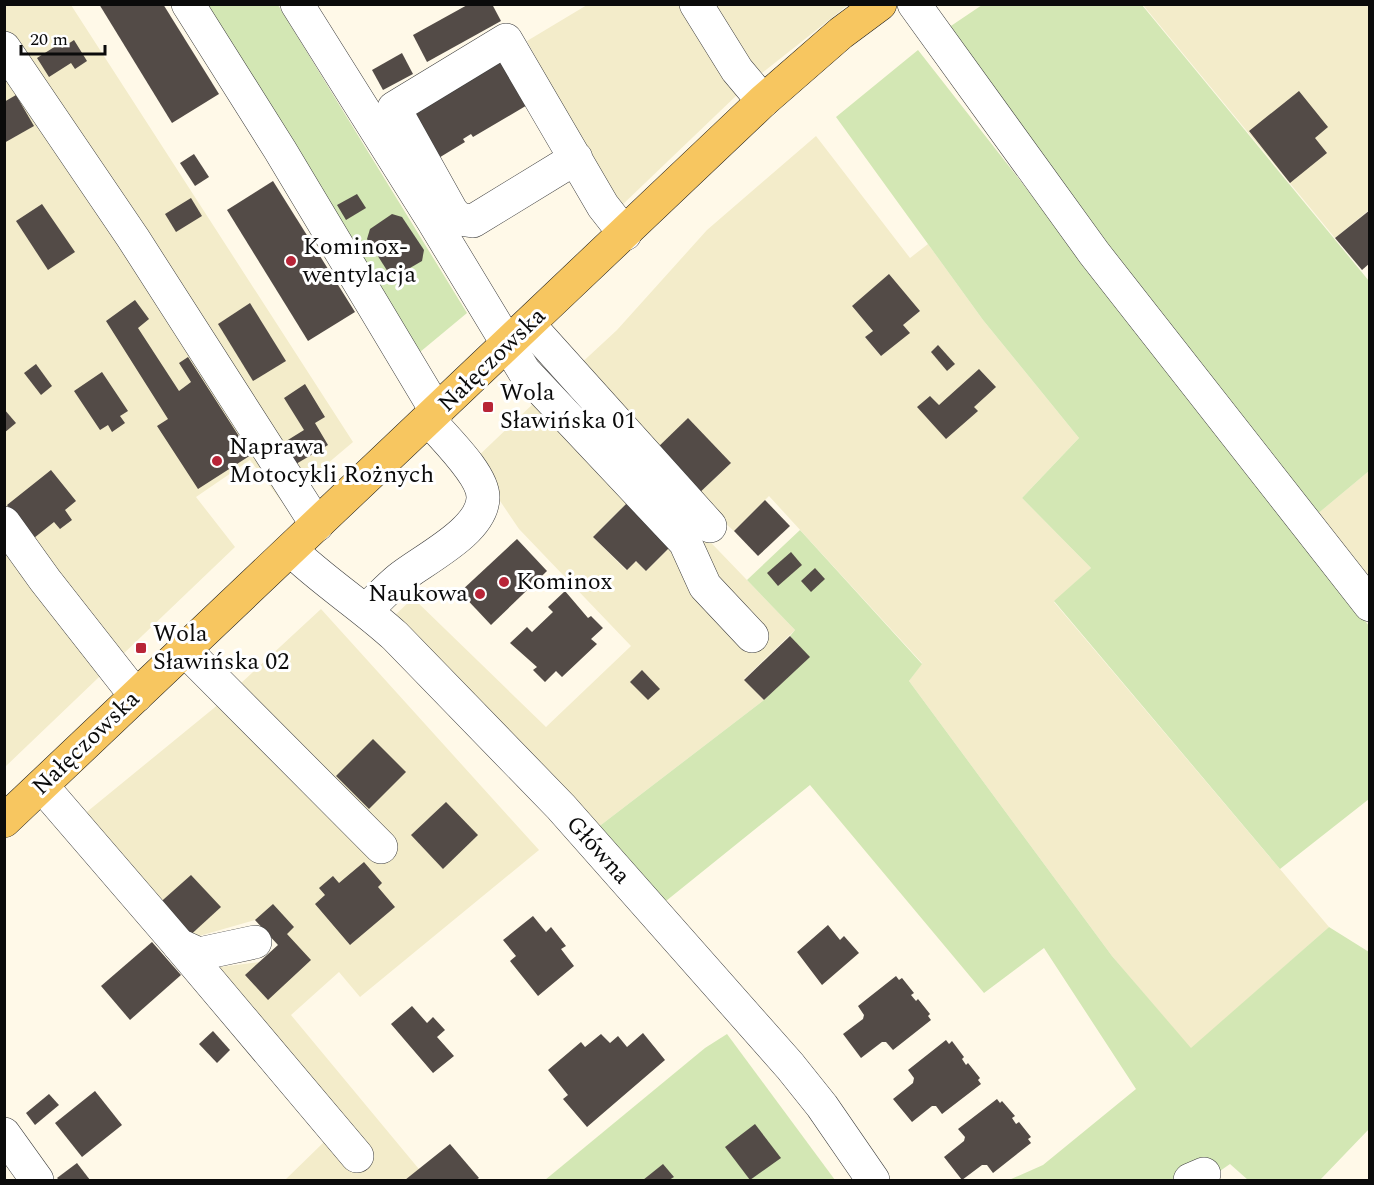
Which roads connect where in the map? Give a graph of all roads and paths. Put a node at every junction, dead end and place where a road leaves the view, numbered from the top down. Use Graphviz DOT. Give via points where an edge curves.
graph roads {
  1 [pos="188,4"];
  2 [pos="297,4"];
  3 [pos="696,4"];
  4 [pos="880,4"];
  5 [pos="914,4"];
  6 [pos="4,48"];
  7 [pos="763,101"];
  8 [pos="576,158"];
  9 [pos="625,234"];
  10 [pos="518,335"];
  11 [pos="433,416"];
  12 [pos="4,523"];
  13 [pos="316,525"];
  14 [pos="710,526"];
  15 [pos="291,550"];
  16 [pos="1370,605"];
  17 [pos="366,610"];
  18 [pos="752,636"];
  19 [pos="185,650"];
  20 [pos="136,696"];
  21 [pos="42,786"];
  22 [pos="4,821"];
  23 [pos="381,847"];
  24 [pos="255,942"];
  25 [pos="179,945"];
  26 [pos="4,1134"];
  27 [pos="357,1156"];
  28 [pos="37,1180"];
  29 [pos="873,1180"];
  1 -- 11 [label="street" via="280,150"];
  2 -- 10 [label="street" via="432,219"];
  3 -- 7 [label="street" via="737,70"];
  4 -- 7 [label="main road, Nałęczowska"];
  5 -- 16 [label="street" via="1094,253"];
  6 -- 13 [label="street" via="133,238"];
  7 -- 9 [label="main road, Nałęczowska"];
  8 -- 8 [label="street" via="466,222 452,212 393,108 506,40"];
  8 -- 9 [label="street" via="603,206"];
  9 -- 10 [label="main road, Nałęczowska"];
  10 -- 11 [label="main road, Nałęczowska"];
  10 -- 14 [label="street"];
  10 -- 18 [label="street" via="524,371 685,542 705,586"];
  11 -- 13 [label="main road, Nałęczowska"];
  11 -- 17 [label="street" via="476,476 483,497 478,514 464,531 400,578"];
  12 -- 20 [label="street"];
  13 -- 15 [label="main road, Nałęczowska"];
  15 -- 17 [label="street, Główna" via="320,578"];
  15 -- 19 [label="main road, Nałęczowska"];
  17 -- 29 [label="street, Główna" via="590,840 790,1066"];
  19 -- 20 [label="main road, Nałęczowska"];
  19 -- 23 [label="street"];
  20 -- 21 [label="main road, Nałęczowska"];
  21 -- 22 [label="main road, Nałęczowska"];
  21 -- 25 [label="street"];
  24 -- 25 [label="street" via="199,954"];
  25 -- 27 [label="street"];
  26 -- 28 [label="street"];
}
